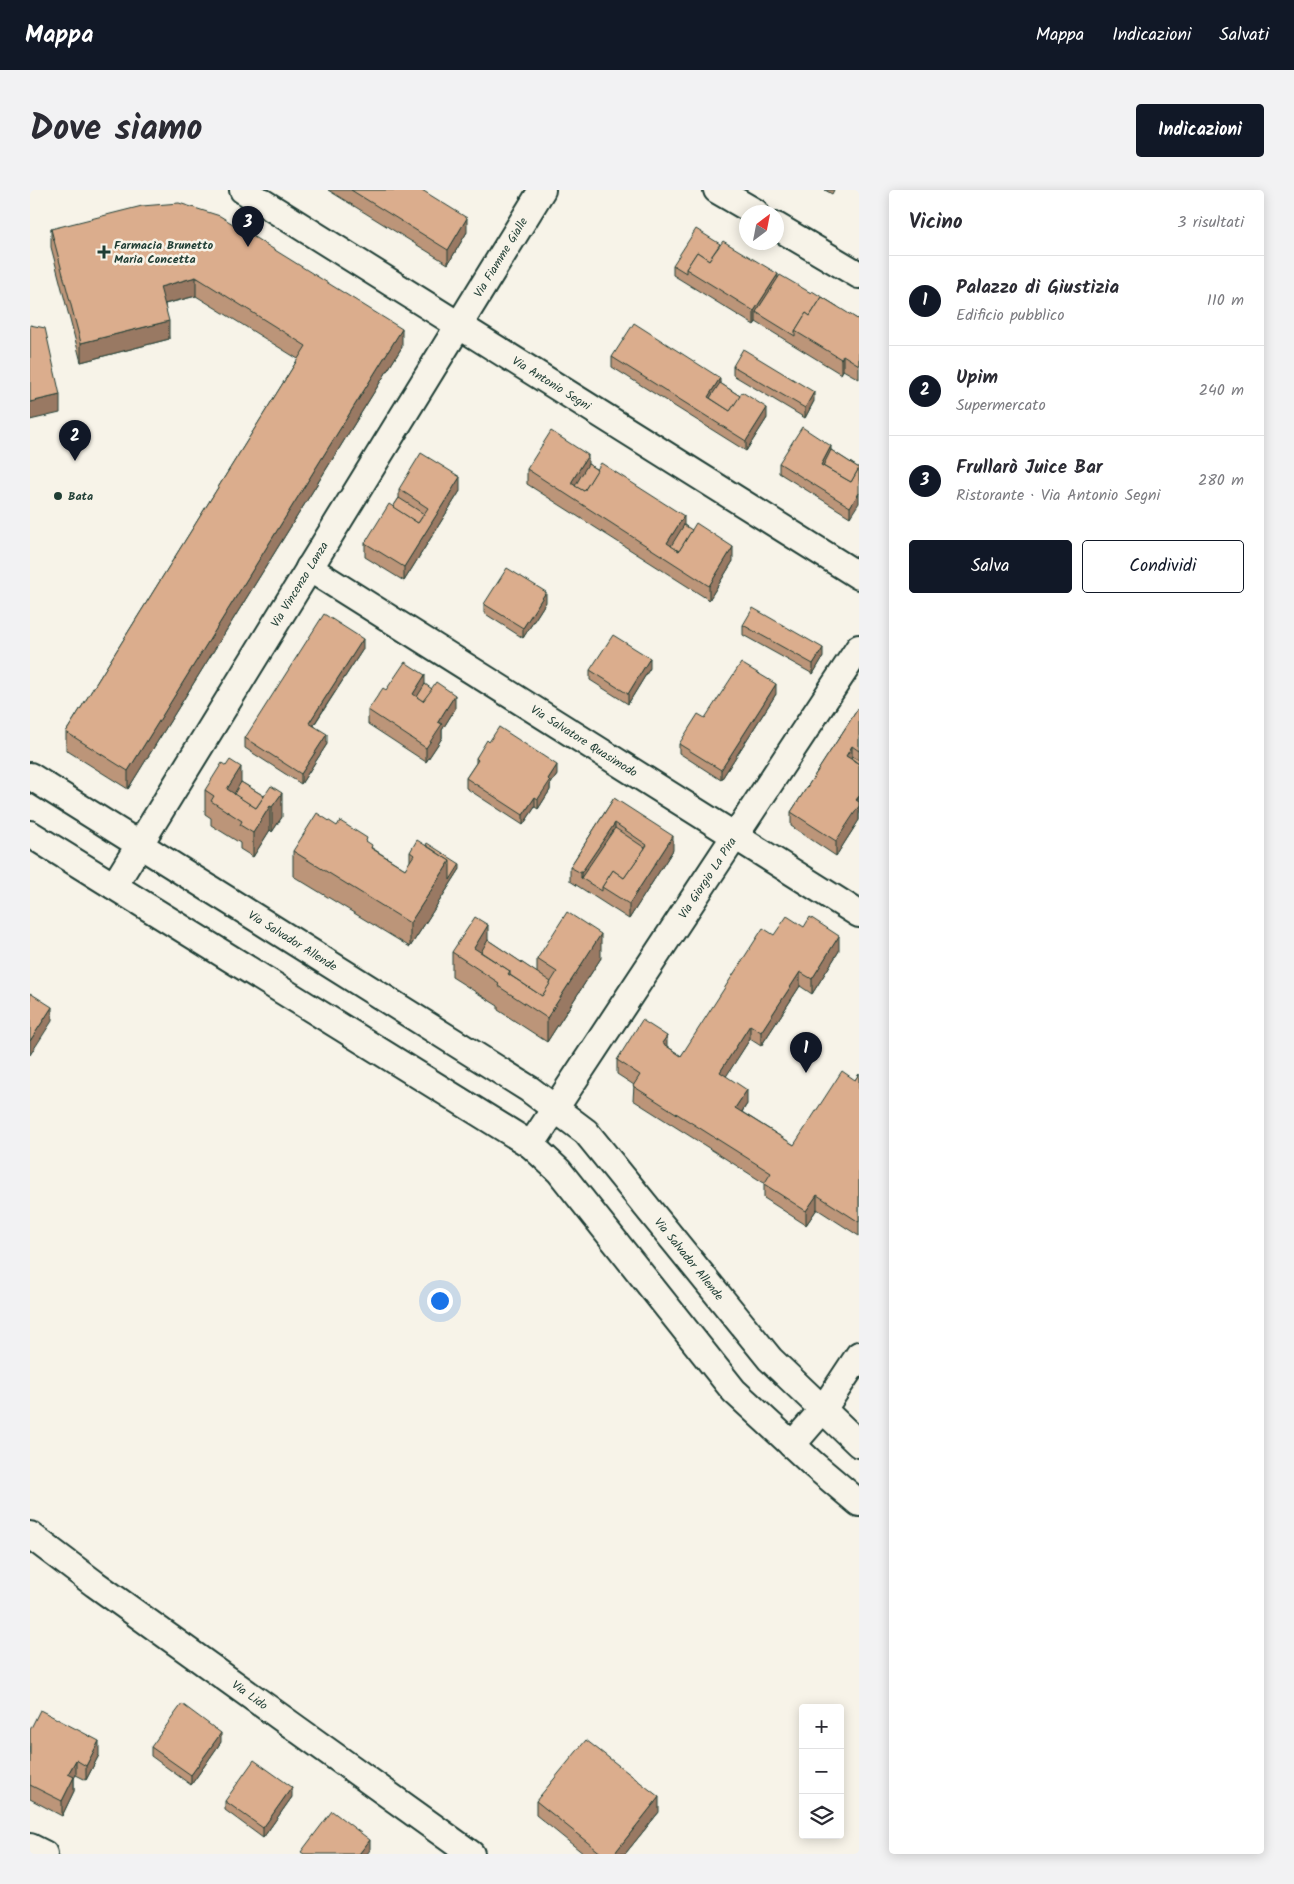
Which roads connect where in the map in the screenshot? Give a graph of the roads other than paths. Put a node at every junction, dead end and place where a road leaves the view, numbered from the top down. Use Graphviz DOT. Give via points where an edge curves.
graph roads {
  1 [pos="243,190"];
  2 [pos="542,190"];
  3 [pos="717,190"];
  4 [pos="743,205"];
  5 [pos="784,231"];
  6 [pos="859,275"];
  7 [pos="459,325"];
  8 [pos="309,568"];
  9 [pos="859,576"];
  10 [pos="859,648"];
  11 [pos="30,776"];
  12 [pos="30,834"];
  13 [pos="735,836"];
  14 [pos="139,844"];
  15 [pos="114,886"];
  16 [pos="859,914"];
  17 [pos="555,1108"];
  18 [pos="530,1145"];
  19 [pos="859,1355"];
  20 [pos="824,1408"];
  21 [pos="859,1444"];
  22 [pos="792,1445"];
  23 [pos="859,1503"];
  24 [pos="30,1535"];
  25 [pos="30,1847"];
  26 [pos="44,1854"];
  27 [pos="471,1854"];
  1 -- 7 [label="street, Via Antonio Segni"];
  2 -- 7 [label="street, Via Fiamme Gialle"];
  3 -- 4 [label="street"];
  5 -- 6 [label="street"];
  7 -- 8 [label="street, Via Vincenzo Lanza"];
  7 -- 9 [label="street, Via Antonio Segni"];
  8 -- 13 [label="street, Via Salvatore Quasimodo"];
  8 -- 14 [label="street, Via Vincenzo Lanza"];
  10 -- 13 [label="street, Via Giorgio La Pira"];
  11 -- 14 [label="street, Via Salvador Allende"];
  12 -- 15 [label="street"];
  13 -- 16 [label="street, Via Salvatore Quasimodo"];
  13 -- 17 [label="street, Via Giorgio La Pira"];
  14 -- 15 [label="street, Via Vincenzo Lanza"];
  14 -- 17 [label="street, Via Salvador Allende"];
  15 -- 18 [label="street"];
  17 -- 18 [label="street"];
  17 -- 20 [label="street, Via Salvador Allende" via="586,1132 770,1358"];
  18 -- 22 [label="street" via="558,1172 734,1391"];
  19 -- 20 [label="street"];
  20 -- 21 [label="street, Via Salvador Allende"];
  20 -- 22 [label="street"];
  22 -- 23 [label="street"];
  24 -- 27 [label="street, Via Lido"];
  25 -- 26 [label="street"];
}
